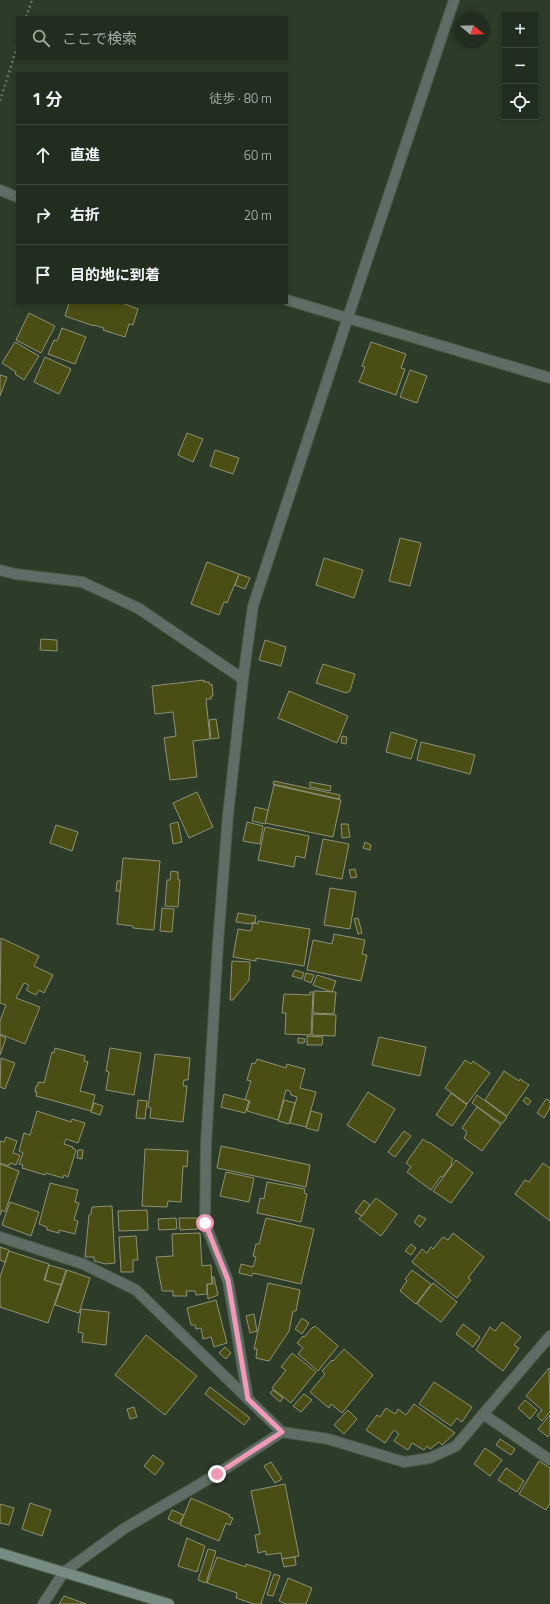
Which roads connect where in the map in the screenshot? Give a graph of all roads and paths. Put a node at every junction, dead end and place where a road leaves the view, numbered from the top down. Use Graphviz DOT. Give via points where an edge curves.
graph roads {
  1 [pos="32,0"];
  2 [pos="454,0"];
  3 [pos="26,16"];
  4 [pos="16,50"];
  5 [pos="0,101"];
  6 [pos="0,190"];
  7 [pos="16,198"];
  8 [pos="288,300"];
  9 [pos="348,317"];
  10 [pos="550,378"];
  11 [pos="0,570"];
  12 [pos="243,679"];
  13 [pos="0,1237"];
  14 [pos="550,1336"];
  15 [pos="248,1399"];
  16 [pos="483,1414"];
  17 [pos="282,1432"];
  18 [pos="550,1460"];
  19 [pos="0,1553"];
  20 [pos="64,1572"];
  21 [pos="44,1604"];
  22 [pos="169,1604"];
  1 -- 3 [label="path"];
  2 -- 9 [label="street"];
  4 -- 5 [label="path"];
  6 -- 7 [label="street"];
  8 -- 9 [label="street"];
  9 -- 10 [label="street"];
  9 -- 12 [label="street" via="253,606"];
  11 -- 12 [label="street" via="82,582 138,608"];
  12 -- 15 [label="street" via="228,815 218,943 206,1144 205,1223 228,1280"];
  13 -- 15 [label="street" via="83,1264 136,1290"];
  14 -- 16 [label="street"];
  15 -- 17 [label="street"];
  16 -- 17 [label="street" via="456,1446 430,1458 404,1462 328,1439"];
  16 -- 18 [label="street"];
  17 -- 20 [label="street" via="125,1528"];
  19 -- 20 [label="street"];
  20 -- 21 [label="street"];
  20 -- 22 [label="street"];
}
